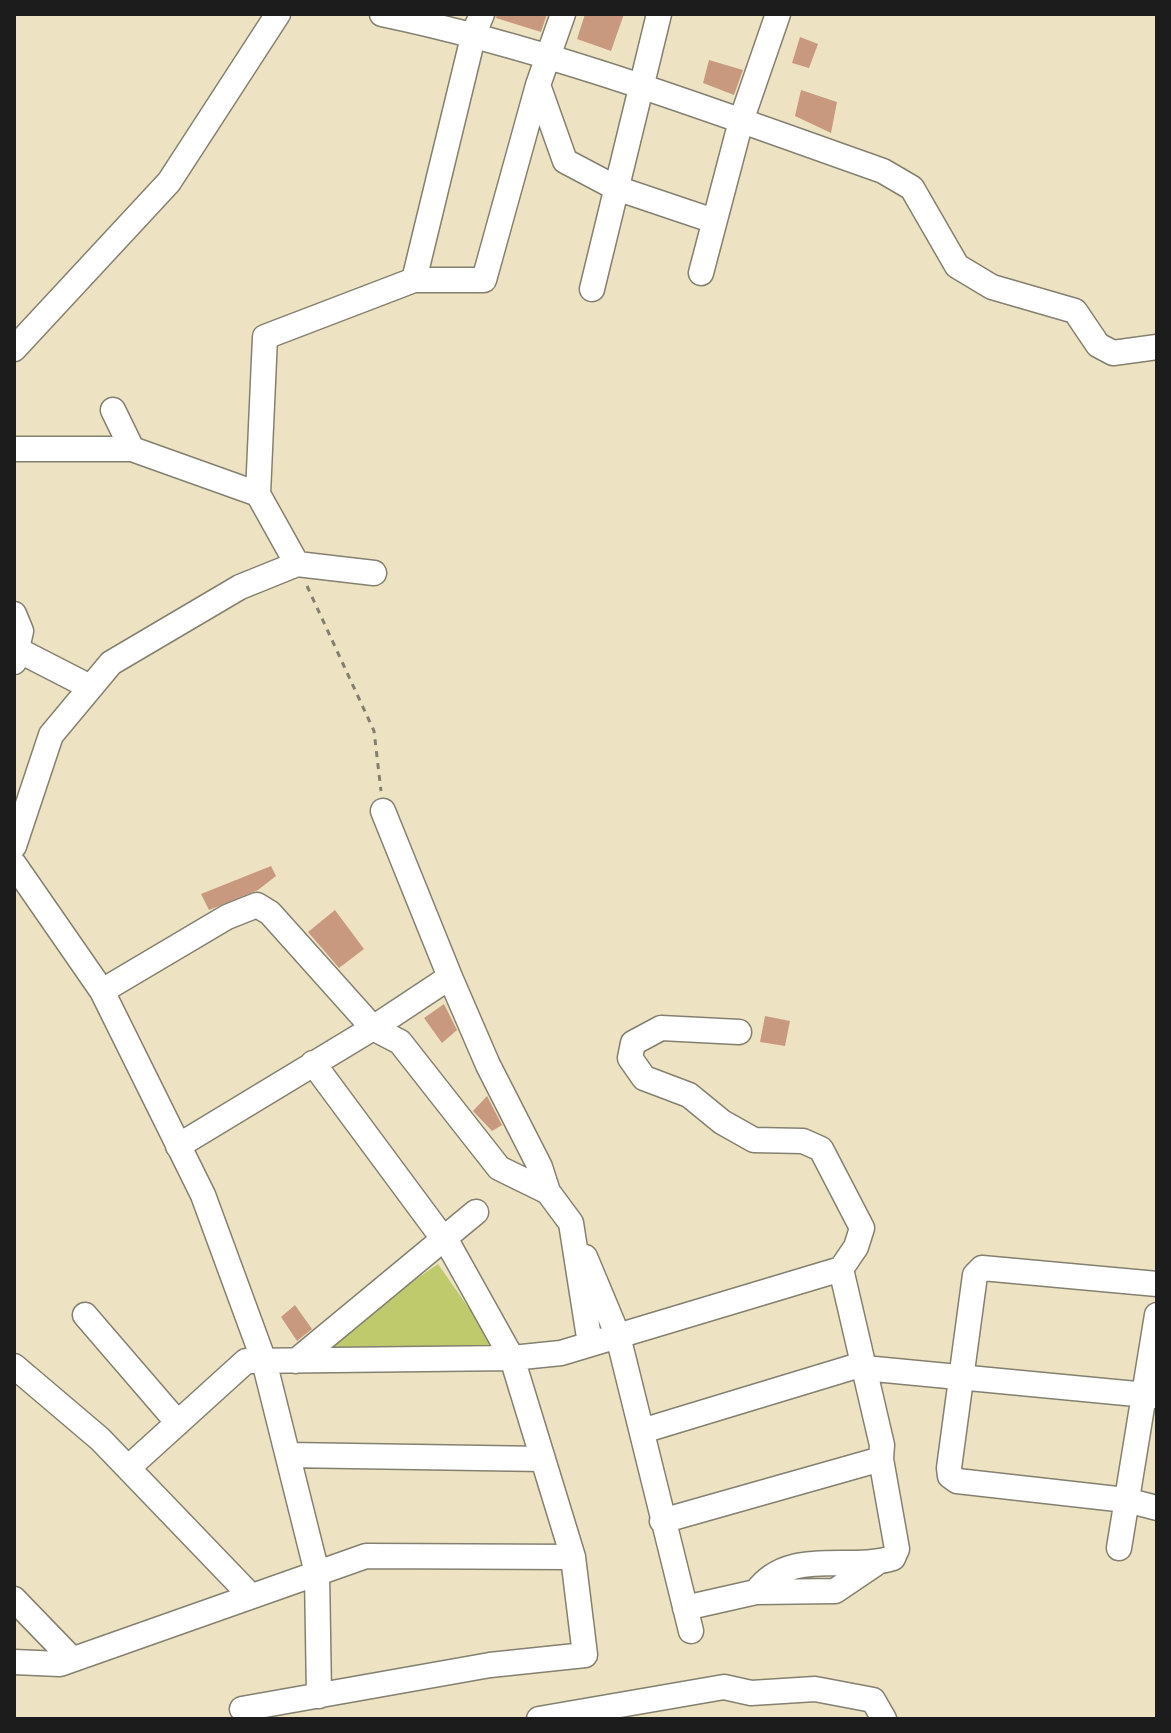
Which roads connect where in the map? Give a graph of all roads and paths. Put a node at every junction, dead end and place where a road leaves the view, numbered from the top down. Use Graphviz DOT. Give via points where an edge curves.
graph roads {
  1 [pos="278,14"];
  2 [pos="382,14"];
  3 [pos="563,14"];
  4 [pos="659,14"];
  5 [pos="778,14"];
  6 [pos="478,24"];
  7 [pos="548,57"];
  8 [pos="538,85"];
  9 [pos="640,86"];
  10 [pos="741,121"];
  11 [pos="616,188"];
  12 [pos="714,221"];
  13 [pos="701,273"];
  14 [pos="414,280"];
  15 [pos="592,289"];
  16 [pos="1157,347"];
  17 [pos="14,349"];
  18 [pos="113,410"];
  19 [pos="14,449"];
  20 [pos="132,449"];
  21 [pos="258,494"];
  22 [pos="297,564"];
  23 [pos="374,573"];
  24 [pos="14,614"];
  25 [pos="16,656"];
  26 [pos="90,687"];
  27 [pos="383,811"];
  28 [pos="14,846"];
  29 [pos="14,864"];
  30 [pos="450,977"];
  31 [pos="102,991"];
  32 [pos="373,1028"];
  33 [pos="739,1032"];
  34 [pos="313,1063"];
  35 [pos="178,1146"];
  36 [pos="548,1192"];
  37 [pos="476,1212"];
  38 [pos="571,1223"];
  39 [pos="440,1234"];
  40 [pos="841,1269"];
  41 [pos="1157,1284"];
  42 [pos="85,1315"];
  43 [pos="1157,1315"];
  44 [pos="618,1336"];
  45 [pos="590,1344"];
  46 [pos="512,1358"];
  47 [pos="264,1361"];
  48 [pos="296,1361"];
  49 [pos="14,1366"];
  50 [pos="872,1368"];
  51 [pos="956,1376"];
  52 [pos="1150,1394"];
  53 [pos="178,1423"];
  54 [pos="642,1431"];
  55 [pos="288,1455"];
  56 [pos="543,1459"];
  57 [pos="881,1459"];
  58 [pos="128,1468"];
  59 [pos="1126,1500"];
  60 [pos="1157,1508"];
  61 [pos="662,1521"];
  62 [pos="1119,1548"];
  63 [pos="573,1557"];
  64 [pos="317,1573"];
  65 [pos="251,1596"];
  66 [pos="14,1599"];
  67 [pos="66,1661"];
  68 [pos="14,1662"];
  69 [pos="319,1696"];
  70 [pos="242,1709"];
  71 [pos="539,1719"];
  72 [pos="884,1719"];
  1 -- 17 [label="street" via="169,182"];
  2 -- 6 [label="street"];
  3 -- 7 [label="street"];
  4 -- 9 [label="street"];
  5 -- 10 [label="street"];
  6 -- 7 [label="street"];
  6 -- 14 [label="street"];
  7 -- 8 [label="street"];
  7 -- 9 [label="street"];
  8 -- 11 [label="street" via="565,161"];
  8 -- 14 [label="street" via="484,280"];
  9 -- 10 [label="street"];
  9 -- 11 [label="street"];
  10 -- 12 [label="street"];
  10 -- 16 [label="street" via="883,171 912,188 957,266 992,287 1075,311 1098,345 1113,353"];
  11 -- 12 [label="street"];
  11 -- 15 [label="street"];
  12 -- 13 [label="street"];
  14 -- 21 [label="street" via="265,337"];
  18 -- 20 [label="street"];
  19 -- 20 [label="street"];
  20 -- 21 [label="street"];
  21 -- 22 [label="street"];
  22 -- 23 [label="street"];
  22 -- 26 [label="street" via="240,587 111,663"];
  22 -- 27 [label="path" via="374,731"];
  24 -- 25 [label="street" via="21,631"];
  25 -- 26 [label="street"];
  26 -- 28 [label="street" via="51,735"];
  27 -- 30 [label="street"];
  29 -- 31 [label="street"];
  30 -- 32 [label="street"];
  30 -- 36 [label="street"];
  31 -- 32 [label="street" via="227,917 257,905"];
  31 -- 35 [label="street"];
  32 -- 34 [label="street"];
  32 -- 36 [label="street" via="400,1042 499,1168"];
  33 -- 40 [label="street" via="661,1028 633,1043 630,1058 644,1078 689,1095 754,1140 803,1141 821,1149 862,1228"];
  34 -- 35 [label="street"];
  34 -- 39 [label="street"];
  35 -- 47 [label="street" via="203,1195"];
  36 -- 38 [label="street"];
  37 -- 39 [label="street"];
  38 -- 44 [label="street"];
  38 -- 45 [label="street"];
  39 -- 46 [label="street"];
  39 -- 48 [label="street"];
  40 -- 44 [label="street"];
  40 -- 50 [label="street"];
  41 -- 51 [label="street" via="982,1268 975,1275"];
  42 -- 53 [label="street"];
  43 -- 52 [label="street"];
  44 -- 45 [label="street"];
  44 -- 54 [label="street"];
  45 -- 46 [label="street"];
  46 -- 48 [label="street"];
  46 -- 56 [label="street"];
  47 -- 48 [label="street"];
  47 -- 53 [label="street" via="246,1361"];
  47 -- 55 [label="street"];
  49 -- 58 [label="street"];
  50 -- 51 [label="street"];
  50 -- 54 [label="street"];
  50 -- 57 [label="street"];
  51 -- 52 [label="street"];
  51 -- 59 [label="street" via="950,1476 957,1481"];
  52 -- 59 [label="street"];
  53 -- 58 [label="street"];
  54 -- 61 [label="street"];
  55 -- 56 [label="street"];
  55 -- 64 [label="street"];
  56 -- 63 [label="street"];
  57 -- 61 [label="street"];
  57 -- 61 [label="street" via="897,1549 893,1558 875,1564 842,1560 787,1568 767,1578 756,1592 688,1620"];
  58 -- 65 [label="street"];
  59 -- 60 [label="street"];
  59 -- 62 [label="street"];
  63 -- 64 [label="street" via="366,1556"];
  63 -- 69 [label="street" via="585,1655 490,1665"];
  64 -- 65 [label="street"];
  64 -- 69 [label="street"];
  65 -- 67 [label="street"];
  66 -- 67 [label="street"];
  67 -- 68 [label="street"];
  69 -- 70 [label="street"];
  71 -- 72 [label="street" via="724,1687 751,1693 815,1689 873,1700"];
}
